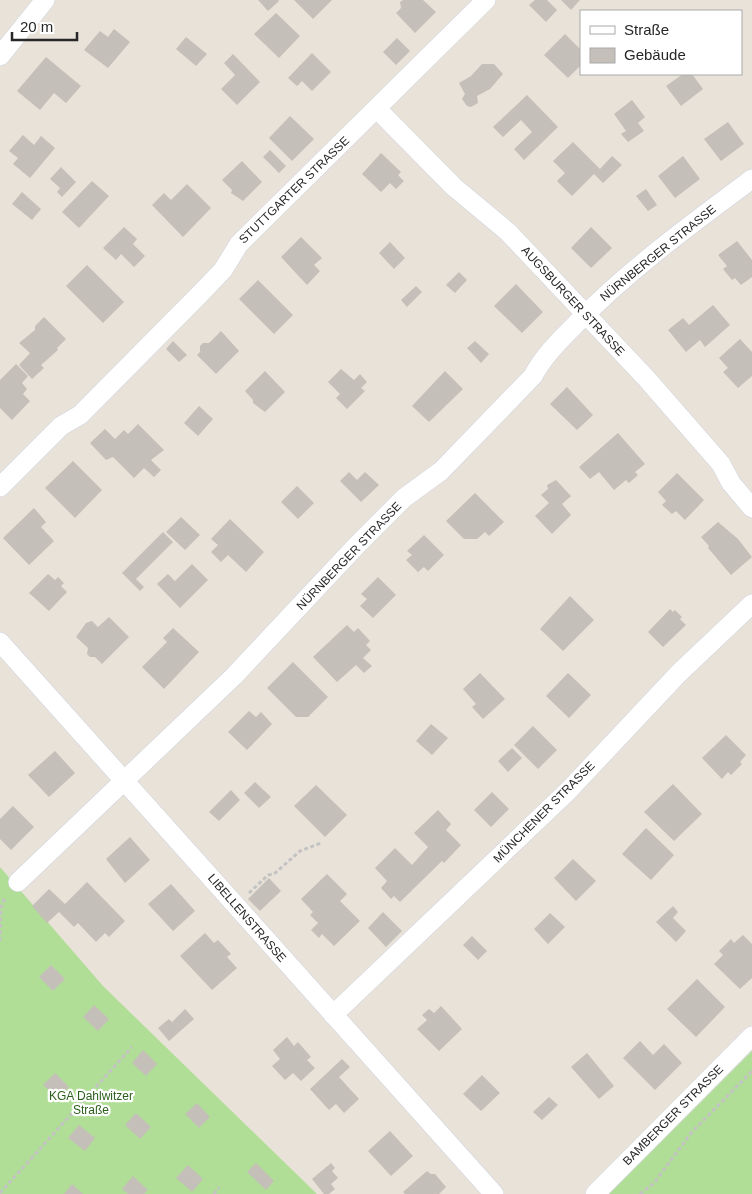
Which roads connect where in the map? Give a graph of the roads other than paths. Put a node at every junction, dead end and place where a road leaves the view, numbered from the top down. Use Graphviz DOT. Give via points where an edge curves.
graph roads {
  1 [pos="44,0"];
  2 [pos="486,0"];
  3 [pos="0,56"];
  4 [pos="378,109"];
  5 [pos="752,179"];
  6 [pos="586,314"];
  7 [pos="0,487"];
  8 [pos="752,508"];
  9 [pos="752,604"];
  10 [pos="0,642"];
  11 [pos="124,780"];
  12 [pos="18,882"];
  13 [pos="333,1015"];
  14 [pos="752,1036"];
  15 [pos="494,1194"];
  16 [pos="594,1194"];
  1 -- 3 [label="street"];
  2 -- 4 [label="street, STUTTGARTER STRASSE"];
  4 -- 6 [label="street, AUGSBURGER STRASSE" via="454,187 508,232"];
  4 -- 7 [label="street, STUTTGARTER STRASSE" via="239,244 223,270 80,415 61,426"];
  5 -- 6 [label="street, NÜRNBERGER STRASSE" via="660,248"];
  6 -- 8 [label="street, AUGSBURGER STRASSE" via="721,464 731,483"];
  6 -- 11 [label="street, NÜRNBERGER STRASSE" via="540,362 533,376 440,471 404,498 322,580 234,676"];
  9 -- 13 [label="street, MÜNCHENER STRASSE" via="667,685 568,791"];
  10 -- 11 [label="street, LIBELLENSTRASSE"];
  11 -- 12 [label="street, NÜRNBERGER STRASSE"];
  11 -- 13 [label="street, LIBELLENSTRASSE"];
  13 -- 15 [label="street, LIBELLENSTRASSE"];
  14 -- 16 [label="street, BAMBERGER STRASSE"];
}
